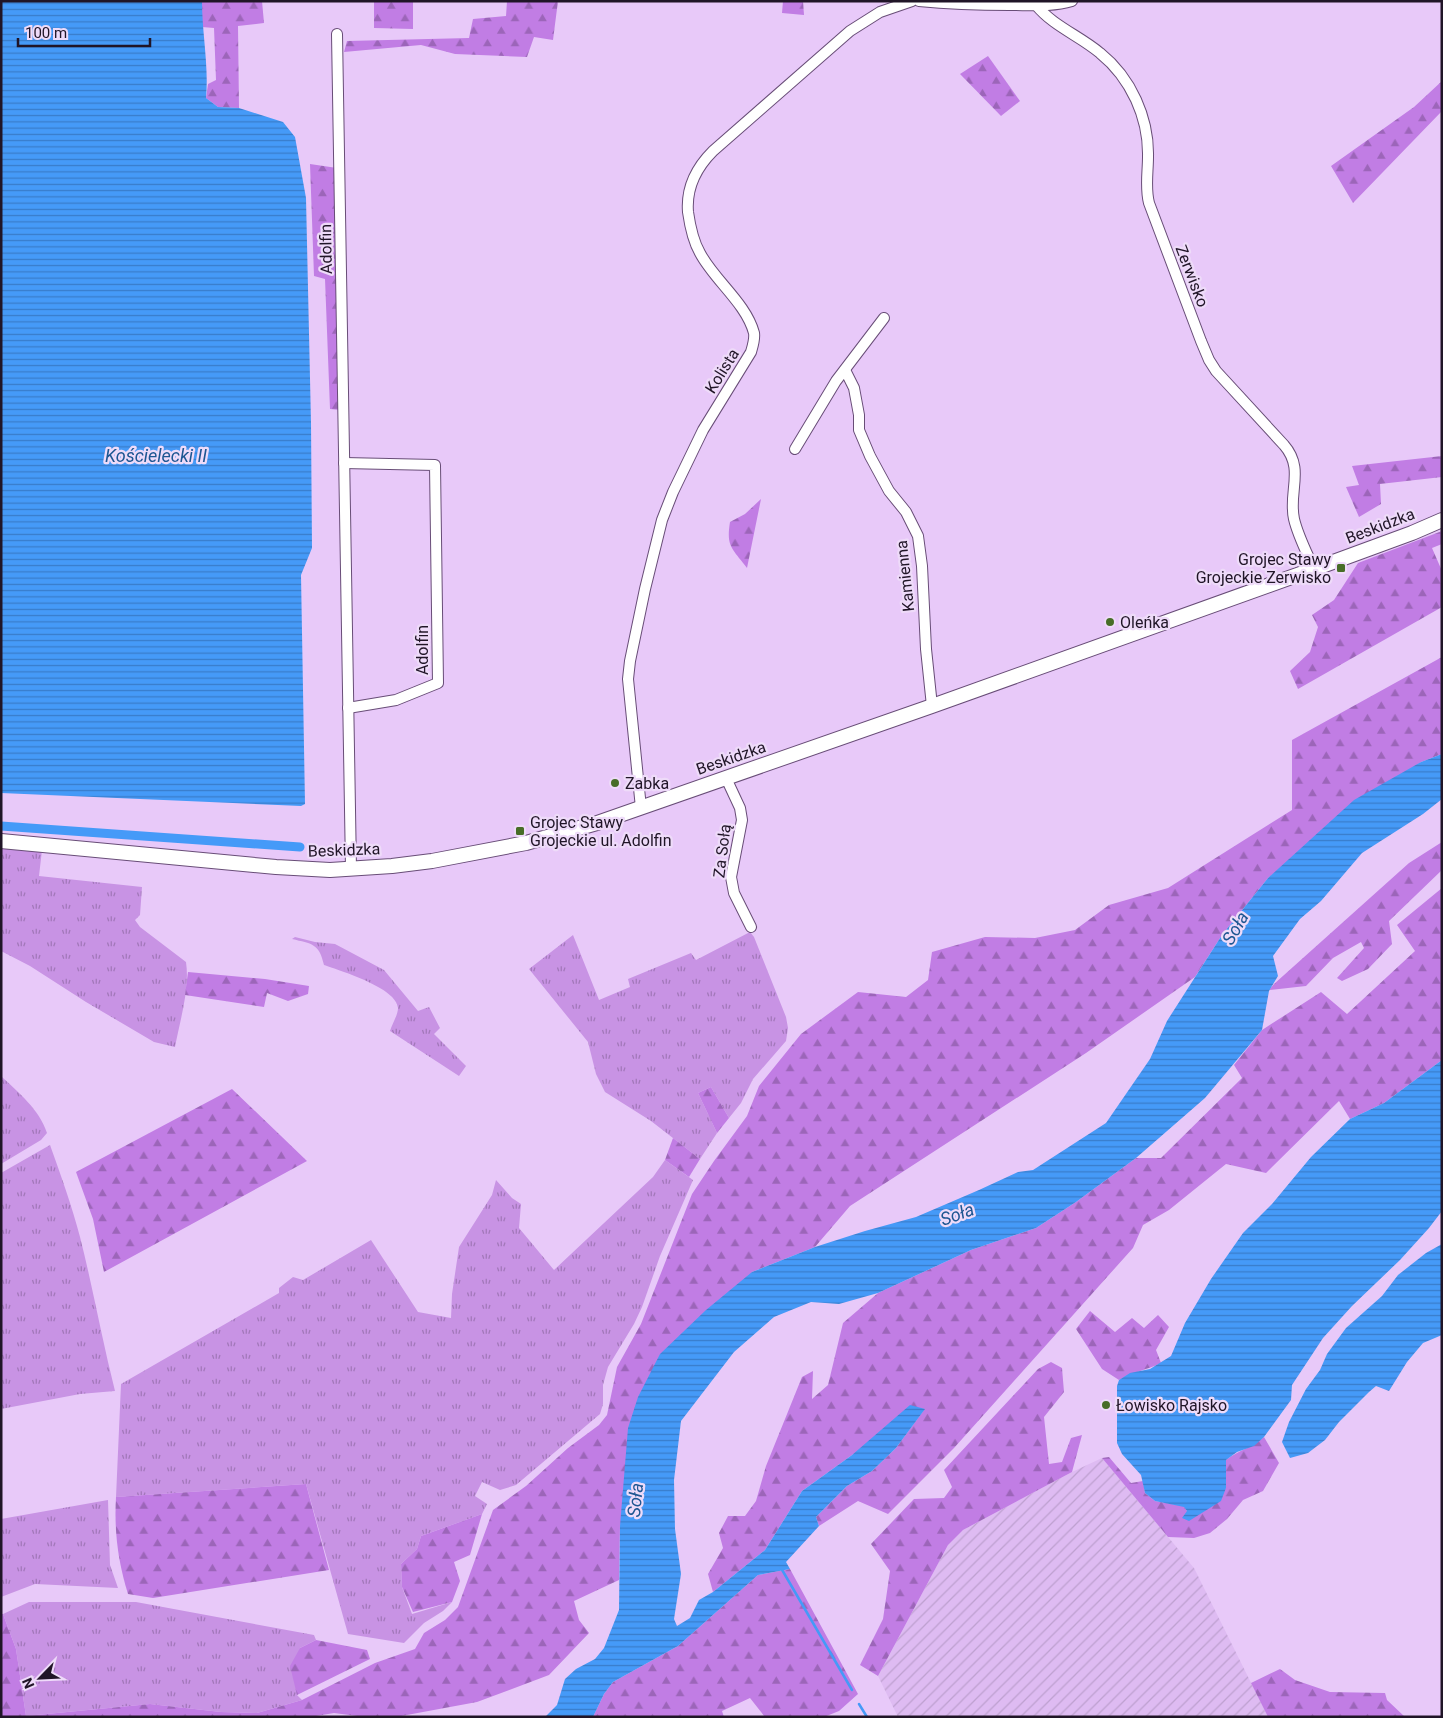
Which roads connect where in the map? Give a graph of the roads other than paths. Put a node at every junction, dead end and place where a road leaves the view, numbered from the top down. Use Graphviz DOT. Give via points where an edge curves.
graph roads {
  1 [pos="912,1"];
  2 [pos="919,1"];
  3 [pos="1072,1"];
  4 [pos="1036,5"];
  5 [pos="337,34"];
  6 [pos="884,318"];
  7 [pos="845,370"];
  8 [pos="796,449"];
  9 [pos="344,463"];
  10 [pos="1442,520"];
  11 [pos="1314,569"];
  12 [pos="932,706"];
  13 [pos="348,708"];
  14 [pos="726,778"];
  15 [pos="641,808"];
  16 [pos="1,841"];
  17 [pos="351,869"];
  18 [pos="751,927"];
  1 -- 15 [label="street, Kolista" via="880,12 850,31 713,151 692,178 688,210 695,242 705,262 746,316 755,339 751,352 703,430 673,492 653,554 628,679"];
  2 -- 4 [label="street"];
  3 -- 4 [label="street"];
  4 -- 11 [label="street, Zerwisko" via="1054,22 1108,60 1120,72 1135,97 1148,140 1149,203 1196,330 1216,371 1290,453 1296,473 1292,503 1294,519"];
  5 -- 9 [label="street, Adolfin"];
  6 -- 7 [label="street"];
  7 -- 8 [label="street"];
  7 -- 12 [label="street, Kamienna" via="854,388 859,430 870,456 918,536"];
  9 -- 13 [label="street, Adolfin"];
  9 -- 13 [label="street, Adolfin" via="435,465 438,683 396,700"];
  10 -- 11 [label="main road, Beskidzka"];
  11 -- 12 [label="main road, Beskidzka"];
  12 -- 14 [label="main road, Beskidzka"];
  13 -- 17 [label="street, Adolfin"];
  14 -- 15 [label="main road, Beskidzka"];
  14 -- 18 [label="street, Za Sołą" via="735,794 742,820 731,877 734,894"];
  15 -- 17 [label="main road, Beskidzka" via="584,828 526,843 432,861"];
  16 -- 17 [label="main road, Beskidzka" via="296,869"];
}
